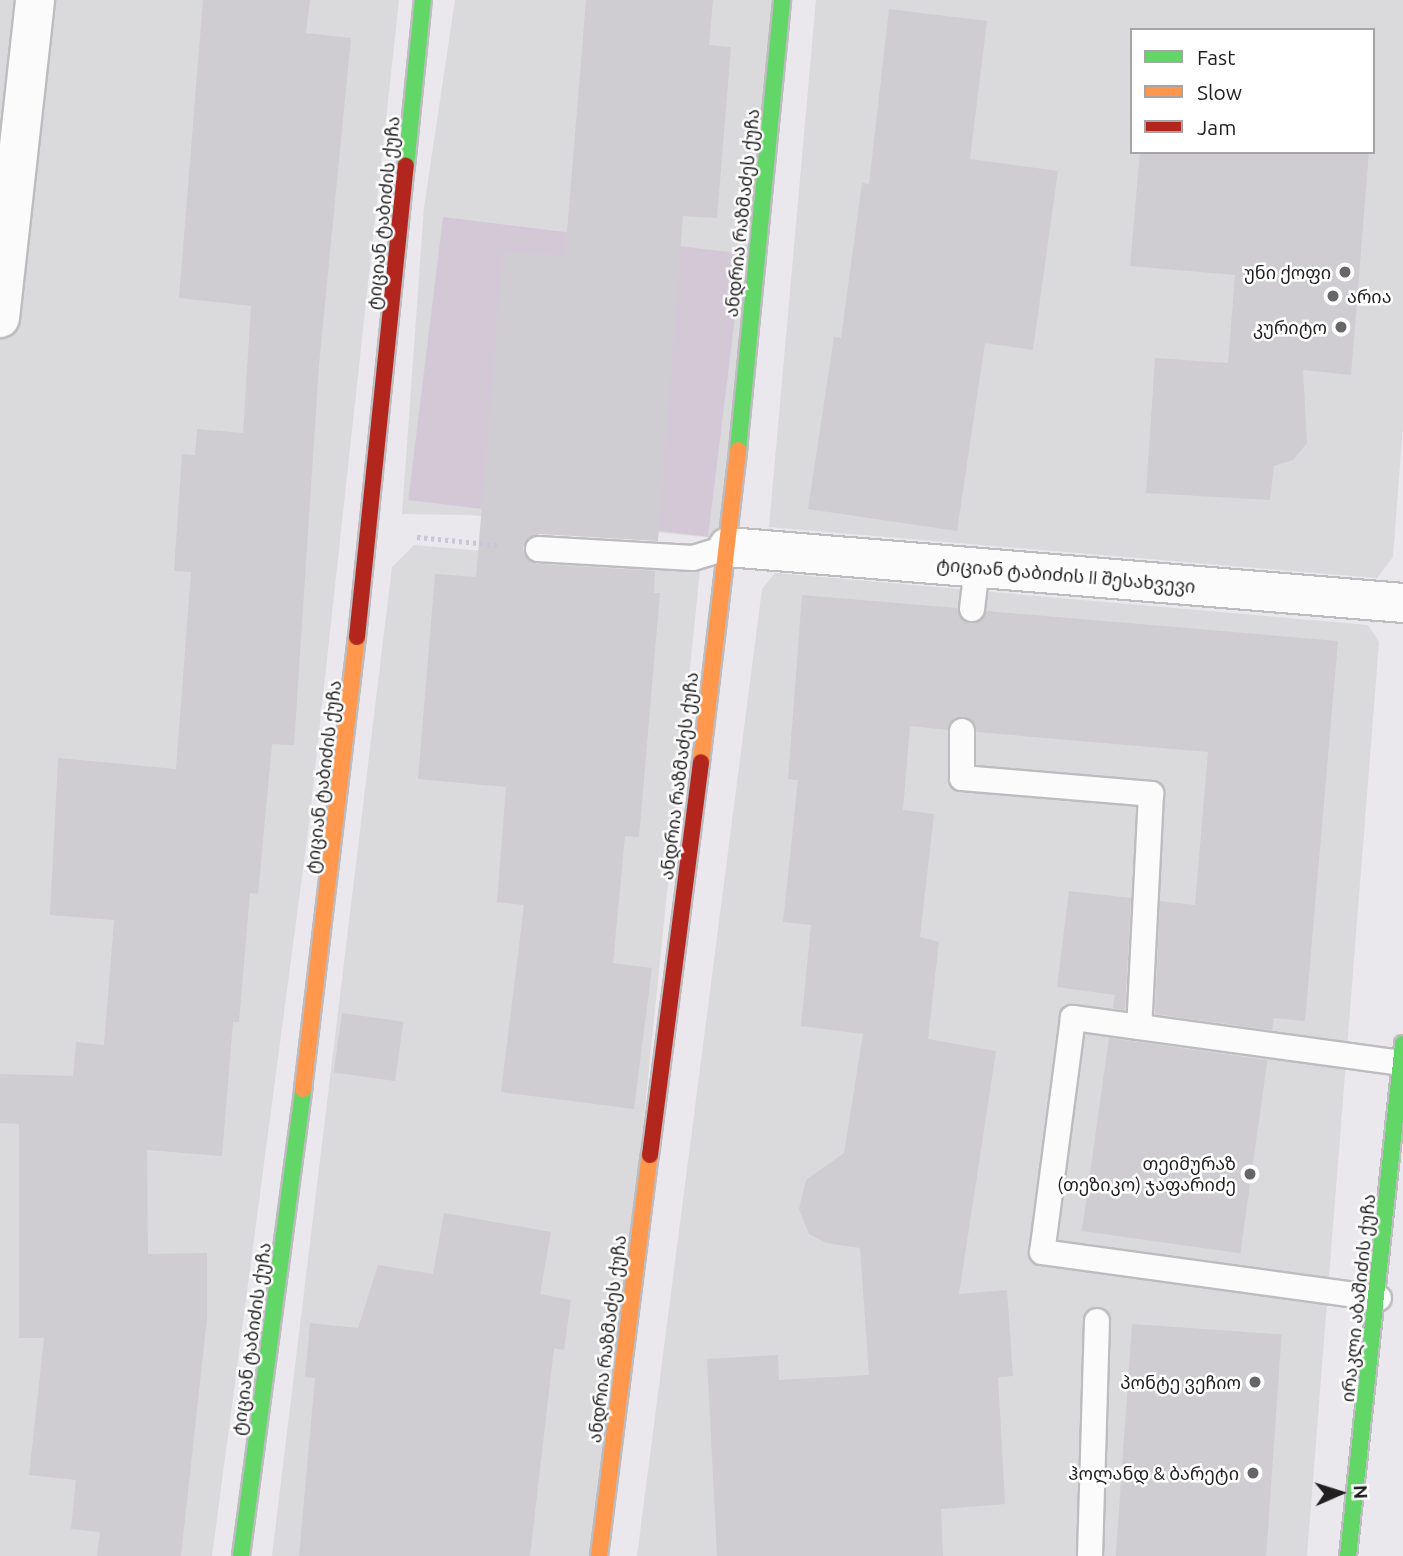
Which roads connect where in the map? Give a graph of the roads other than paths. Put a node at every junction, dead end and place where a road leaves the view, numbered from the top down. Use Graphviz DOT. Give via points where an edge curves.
graph roads {
  1 [pos="35,0"];
  2 [pos="423,0"];
  3 [pos="782,0"];
  4 [pos="0,318"];
  5 [pos="728,547"];
  6 [pos="538,549"];
  7 [pos="977,567"];
  8 [pos="1403,603"];
  9 [pos="972,609"];
  10 [pos="962,731"];
  11 [pos="1139,1027"];
  12 [pos="1402,1054"];
  13 [pos="1379,1298"];
  14 [pos="1097,1321"];
  15 [pos="242,1556"];
  16 [pos="599,1556"];
  17 [pos="1090,1556"];
  18 [pos="1348,1556"];
  1 -- 4 [label="street"];
  2 -- 15 [label="street, ტიციან ტაბიძის ქუჩა" via="337,828"];
  3 -- 5 [label="street, ანდრია რაზმაძეს ქუჩა"];
  5 -- 6 [label="lane" via="693,558"];
  5 -- 7 [label="street, ტიციან ტაბიძის II შესახვევი"];
  5 -- 16 [label="street, ანდრია რაზმაძეს ქუჩა"];
  7 -- 8 [label="street, ტიციან ტაბიძის II შესახვევი"];
  7 -- 9 [label="lane"];
  10 -- 11 [label="lane" via="962,778 1152,794"];
  11 -- 12 [label="lane"];
  11 -- 13 [label="lane" via="1073,1018 1042,1252"];
  12 -- 13 [label="street, ირაკლი აბაშიძის ქუჩა"];
  13 -- 18 [label="street, ირაკლი აბაშიძის ქუჩა"];
  14 -- 17 [label="lane"];
}
